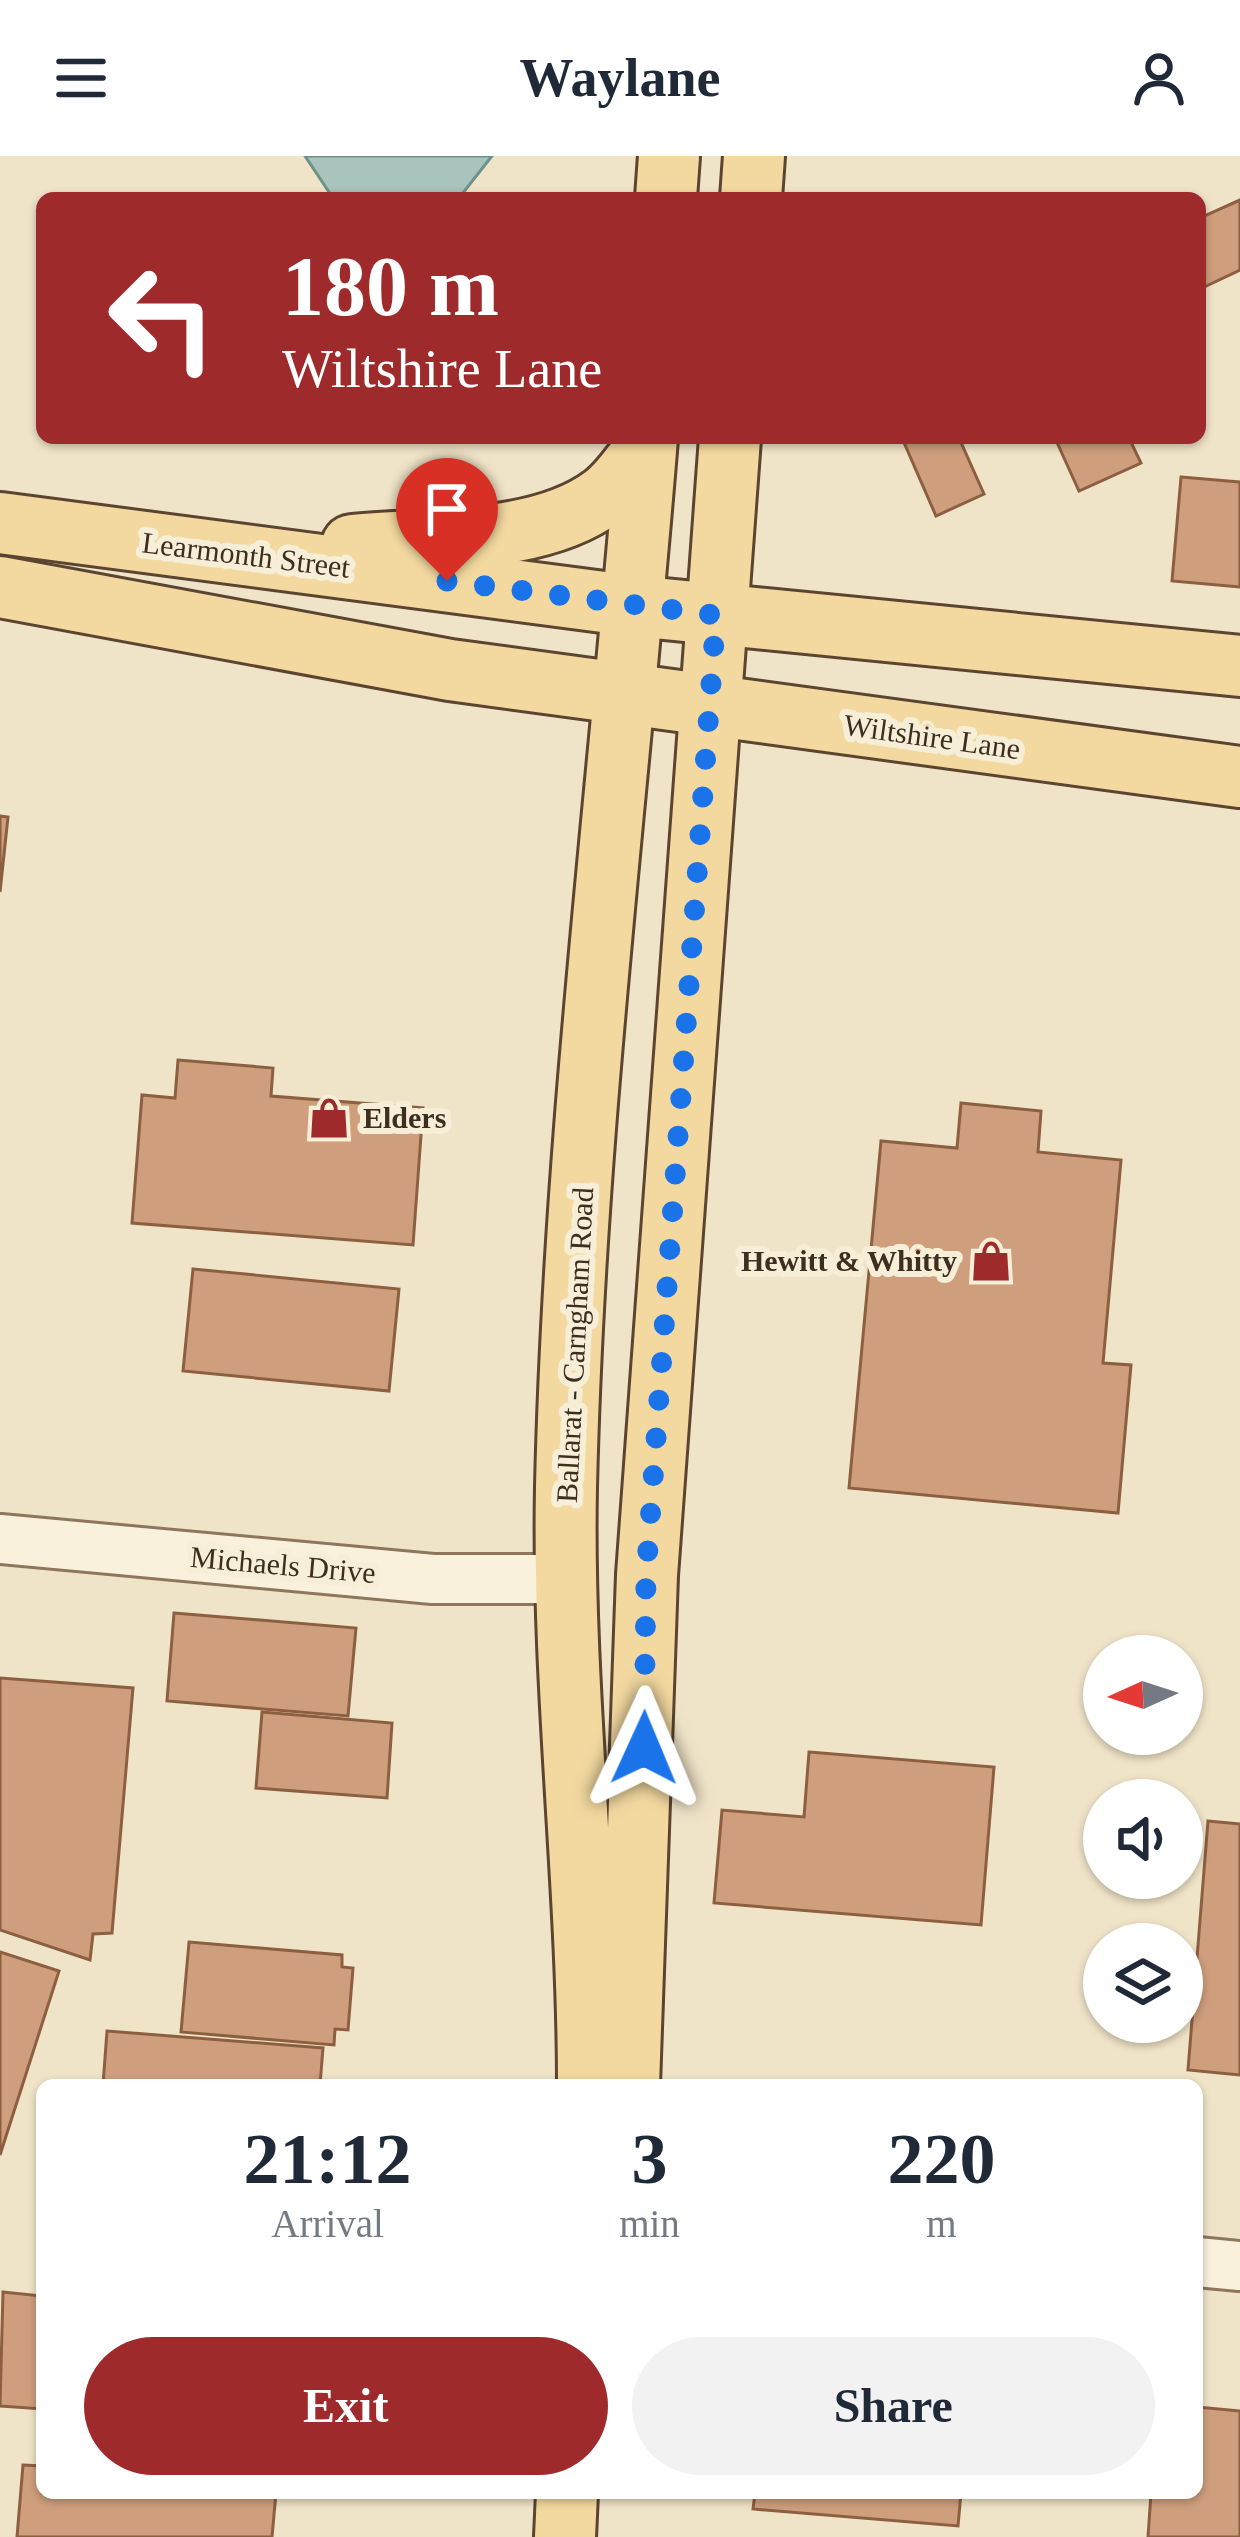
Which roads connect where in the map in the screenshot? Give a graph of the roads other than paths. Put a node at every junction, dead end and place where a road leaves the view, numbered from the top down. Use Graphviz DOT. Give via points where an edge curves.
graph roads {
  1 [pos="669,156"];
  2 [pos="754,156"];
  3 [pos="666,192"];
  4 [pos="751,192"];
  5 [pos="645,444"];
  6 [pos="646,444"];
  7 [pos="730,444"];
  8 [pos="0,523"];
  9 [pos="247,554"];
  10 [pos="0,586"];
  11 [pos="634,606"];
  12 [pos="716,615"];
  13 [pos="1234,671"];
  14 [pos="624,696"];
  15 [pos="710,706"];
  16 [pos="1240,777"];
  17 [pos="0,1539"];
  18 [pos="646,1576"];
  19 [pos="567,1579"];
  20 [pos="588,2079"];
  21 [pos="629,2079"];
  22 [pos="1203,2263"];
  23 [pos="1240,2266"];
  1 -- 3 [label="main road"];
  2 -- 4 [label="main road"];
  5 -- 9 [label="main road" via="613,489 565,517 500,531"];
  6 -- 11 [label="main road, Ballarat - Carngham Road"];
  7 -- 12 [label="main road"];
  8 -- 9 [label="main road, Learmonth Street"];
  9 -- 11 [label="main road, Learmonth Street"];
  10 -- 14 [label="main road"];
  11 -- 12 [label="main road"];
  11 -- 14 [label="main road, Ballarat - Carngham Road"];
  12 -- 13 [label="main road"];
  12 -- 15 [label="main road"];
  14 -- 15 [label="main road, Wiltshire Lane"];
  14 -- 19 [label="main road, Ballarat - Carngham Road" via="569,1383"];
  15 -- 16 [label="main road, Wiltshire Lane"];
  15 -- 18 [label="main road"];
  17 -- 19 [label="street, Michaels Drive" via="433,1579"];
  18 -- 19 [label="main road"];
  18 -- 21 [label="main road"];
  19 -- 20 [label="main road, Ballarat - Carngham Road"];
  22 -- 23 [label="street"];
}
